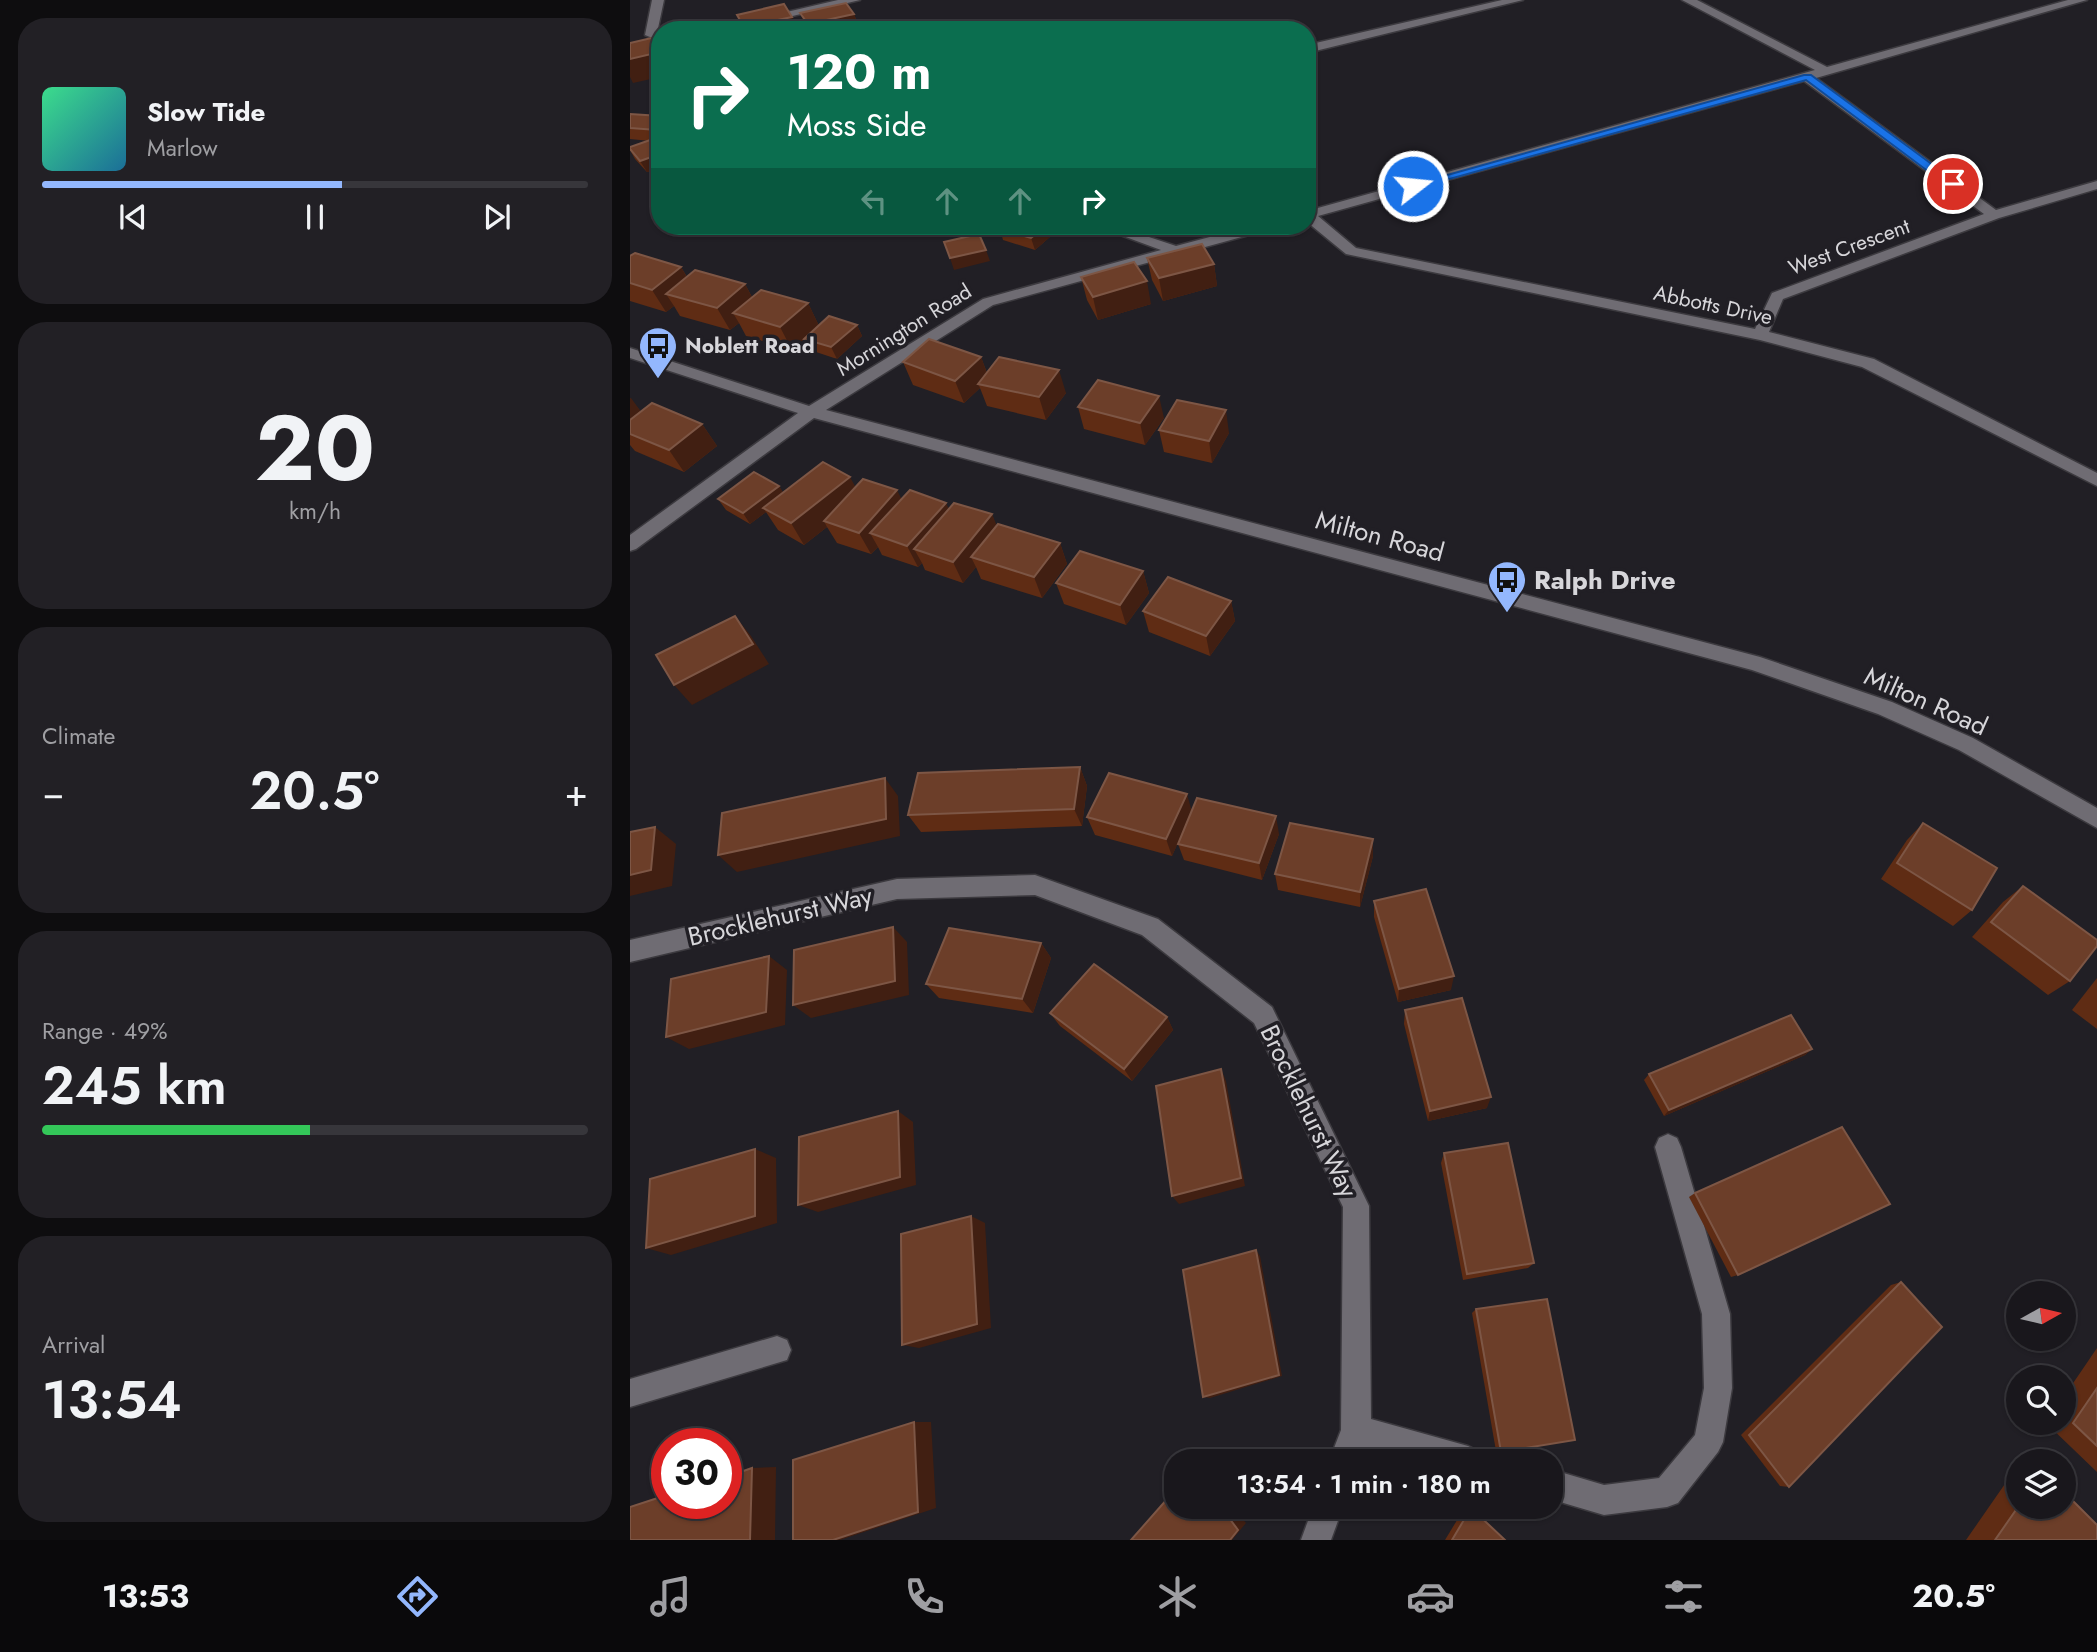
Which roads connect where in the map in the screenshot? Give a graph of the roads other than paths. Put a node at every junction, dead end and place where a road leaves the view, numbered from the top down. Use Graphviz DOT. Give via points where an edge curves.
graph roads {
  1 [pos="658,0"];
  2 [pos="854,0"];
  3 [pos="1517,0"];
  4 [pos="1688,0"];
  5 [pos="2081,0"];
  6 [pos="656,21"];
  7 [pos="757,21"];
  8 [pos="1316,47"];
  9 [pos="1826,71"];
  10 [pos="1807,77"];
  11 [pos="2097,185"];
  12 [pos="1316,213"];
  13 [pos="1994,215"];
  14 [pos="1316,222"];
  15 [pos="1130,235"];
  16 [pos="1232,235"];
  17 [pos="1174,250"];
  18 [pos="1760,335"];
  19 [pos="630,353"];
  20 [pos="811,412"];
  21 [pos="2097,480"];
  22 [pos="630,544"];
  23 [pos="2097,819"];
  24 [pos="630,951"];
  25 [pos="1668,1147"];
  26 [pos="777,1350"];
  27 [pos="630,1393"];
  28 [pos="1356,1430"];
  29 [pos="1349,1449"];
  30 [pos="1425,1449"];
  31 [pos="1563,1489"];
  32 [pos="1324,1519"];
  33 [pos="1317,1540"];
  1 -- 6 [label="street"];
  2 -- 7 [label="street"];
  3 -- 8 [label="street"];
  4 -- 9 [label="street"];
  5 -- 9 [label="street"];
  9 -- 10 [label="street"];
  10 -- 12 [label="street"];
  10 -- 13 [label="street"];
  11 -- 13 [label="street, West Crescent"];
  13 -- 18 [label="street, West Crescent" via="1777,296"];
  14 -- 18 [label="street, Abbotts Drive" via="1351,251"];
  15 -- 17 [label="street"];
  16 -- 17 [label="street, Mornington Road"];
  17 -- 20 [label="street, Mornington Road" via="988,302"];
  18 -- 21 [label="street, Abbotts Drive" via="1868,363"];
  19 -- 20 [label="street, Milton Road"];
  20 -- 22 [label="street"];
  20 -- 23 [label="street, Milton Road" via="1753,663 1885,708 1954,739"];
  24 -- 28 [label="street, Brocklehurst Way" via="897,890 1035,885 1150,927 1263,1016 1356,1206"];
  25 -- 31 [label="street" via="1716,1314 1718,1388 1708,1442 1667,1492 1604,1500"];
  26 -- 27 [label="street"];
  28 -- 29 [label="street, Brocklehurst Way"];
  28 -- 30 [label="street"];
  32 -- 33 [label="street"];
}
